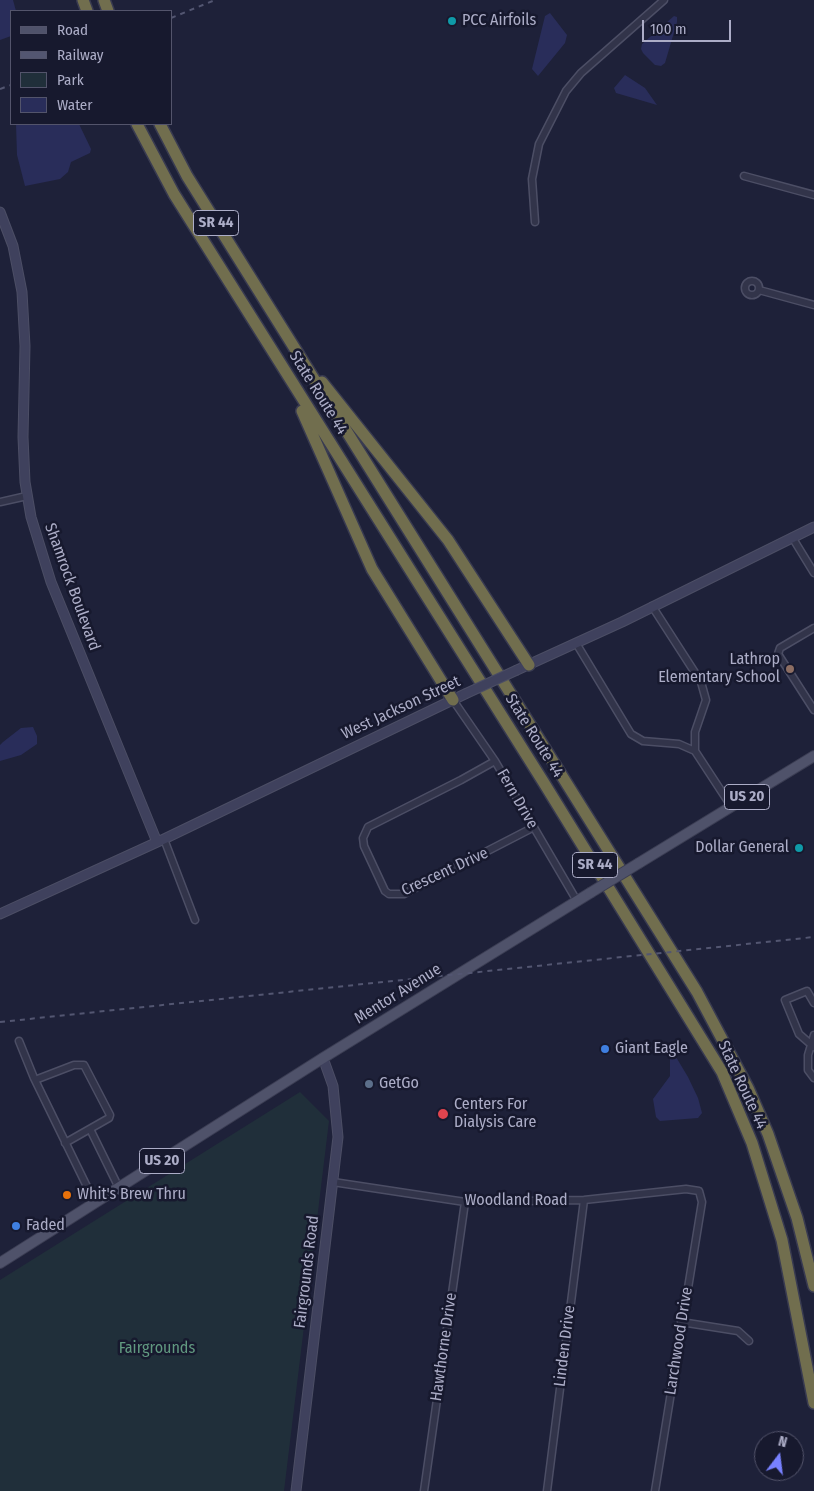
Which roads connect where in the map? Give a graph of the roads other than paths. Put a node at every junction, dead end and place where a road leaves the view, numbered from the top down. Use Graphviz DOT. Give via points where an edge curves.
graph roads {
  1 [pos="664,0"];
  2 [pos="138,125"];
  3 [pos="161,125"];
  4 [pos="744,176"];
  5 [pos="814,195"];
  6 [pos="0,212"];
  7 [pos="535,222"];
  8 [pos="759,290"];
  9 [pos="814,305"];
  10 [pos="286,337"];
  11 [pos="282,368"];
  12 [pos="27,496"];
  13 [pos="0,502"];
  14 [pos="814,527"];
  15 [pos="792,537"];
  16 [pos="814,573"];
  17 [pos="652,606"];
  18 [pos="814,628"];
  19 [pos="576,642"];
  20 [pos="529,664"];
  21 [pos="453,700"];
  22 [pos="814,710"];
  23 [pos="695,751"];
  24 [pos="814,756"];
  25 [pos="494,761"];
  26 [pos="731,806"];
  27 [pos="534,828"];
  28 [pos="161,840"];
  29 [pos="577,901"];
  30 [pos="0,914"];
  31 [pos="194,920"];
  32 [pos="814,1003"];
  33 [pos="814,1034"];
  34 [pos="19,1041"];
  35 [pos="812,1046"];
  36 [pos="323,1058"];
  37 [pos="814,1078"];
  38 [pos="35,1080"];
  39 [pos="90,1129"];
  40 [pos="65,1143"];
  41 [pos="332,1182"];
  42 [pos="119,1188"];
  43 [pos="699,1192"];
  44 [pos="584,1200"];
  45 [pos="465,1202"];
  46 [pos="95,1203"];
  47 [pos="0,1263"];
  48 [pos="814,1286"];
  49 [pos="682,1322"];
  50 [pos="749,1341"];
  51 [pos="814,1403"];
  52 [pos="296,1491"];
  53 [pos="424,1491"];
  54 [pos="547,1491"];
  55 [pos="654,1491"];
  1 -- 7 [label="street" via="581,73 566,91 539,144 532,179"];
  2 -- 11 [label="highway, State Route 44 / SR 44" via="174,194"];
  3 -- 10 [label="highway, State Route 44 / SR 44" via="187,176"];
  4 -- 5 [label="street"];
  6 -- 12 [label="street, Shamrock Boulevard" via="13,246 22,292 23,437"];
  8 -- 9 [label="street"];
  10 -- 20 [label="highway" via="448,540"];
  10 -- 48 [label="highway, State Route 44 / SR 44" via="697,992 748,1088 768,1134 797,1218"];
  11 -- 21 [label="highway" via="372,569"];
  11 -- 51 [label="highway, State Route 44 / SR 44" via="550,791 722,1072 752,1143 782,1240"];
  12 -- 13 [label="street"];
  12 -- 28 [label="street, Shamrock Boulevard" via="51,582"];
  14 -- 15 [label="street, West Jackson Street"];
  15 -- 16 [label="street"];
  15 -- 17 [label="street, West Jackson Street"];
  17 -- 19 [label="street, West Jackson Street"];
  17 -- 23 [label="street" via="701,682 706,700 695,732"];
  18 -- 22 [label="street" via="780,648 778,654"];
  19 -- 20 [label="street, West Jackson Street"];
  19 -- 23 [label="street" via="631,734 643,741 679,744"];
  20 -- 21 [label="street, West Jackson Street, bridge"];
  21 -- 25 [label="street, Fern Drive"];
  21 -- 28 [label="street, West Jackson Street"];
  23 -- 26 [label="street"];
  24 -- 26 [label="main road, Mentor Avenue / US 20"];
  25 -- 27 [label="street, Fern Drive"];
  25 -- 27 [label="street, Crescent Drive" via="368,827 363,838 364,846 384,891 404,894"];
  26 -- 29 [label="main road, Mentor Avenue / US 20, bridge"];
  27 -- 29 [label="street, Fern Drive"];
  28 -- 30 [label="street, West Jackson Street"];
  28 -- 31 [label="street"];
  29 -- 36 [label="main road, Mentor Avenue / US 20"];
  32 -- 35 [label="street" via="807,990 785,1000 799,1034"];
  33 -- 35 [label="street"];
  34 -- 38 [label="street"];
  35 -- 37 [label="street" via="808,1070"];
  36 -- 41 [label="street, Fairgrounds Road" via="333,1086 338,1122"];
  36 -- 42 [label="main road, Mentor Avenue / US 20"];
  38 -- 39 [label="street" via="74,1065 84,1065 110,1115"];
  38 -- 40 [label="street"];
  39 -- 40 [label="street"];
  39 -- 42 [label="street"];
  40 -- 46 [label="street"];
  41 -- 45 [label="street, Woodland Road"];
  41 -- 52 [label="street, Fairgrounds Road"];
  42 -- 46 [label="main road, Mentor Avenue / US 20"];
  43 -- 44 [label="street, Woodland Road" via="686,1189"];
  43 -- 49 [label="street, Larchwood Drive" via="702,1202"];
  44 -- 45 [label="street, Woodland Road"];
  44 -- 54 [label="street, Linden Drive"];
  45 -- 53 [label="street, Hawthorne Drive"];
  46 -- 47 [label="main road, Mentor Avenue / US 20"];
  49 -- 50 [label="street" via="738,1330"];
  49 -- 55 [label="street, Larchwood Drive"];
}
